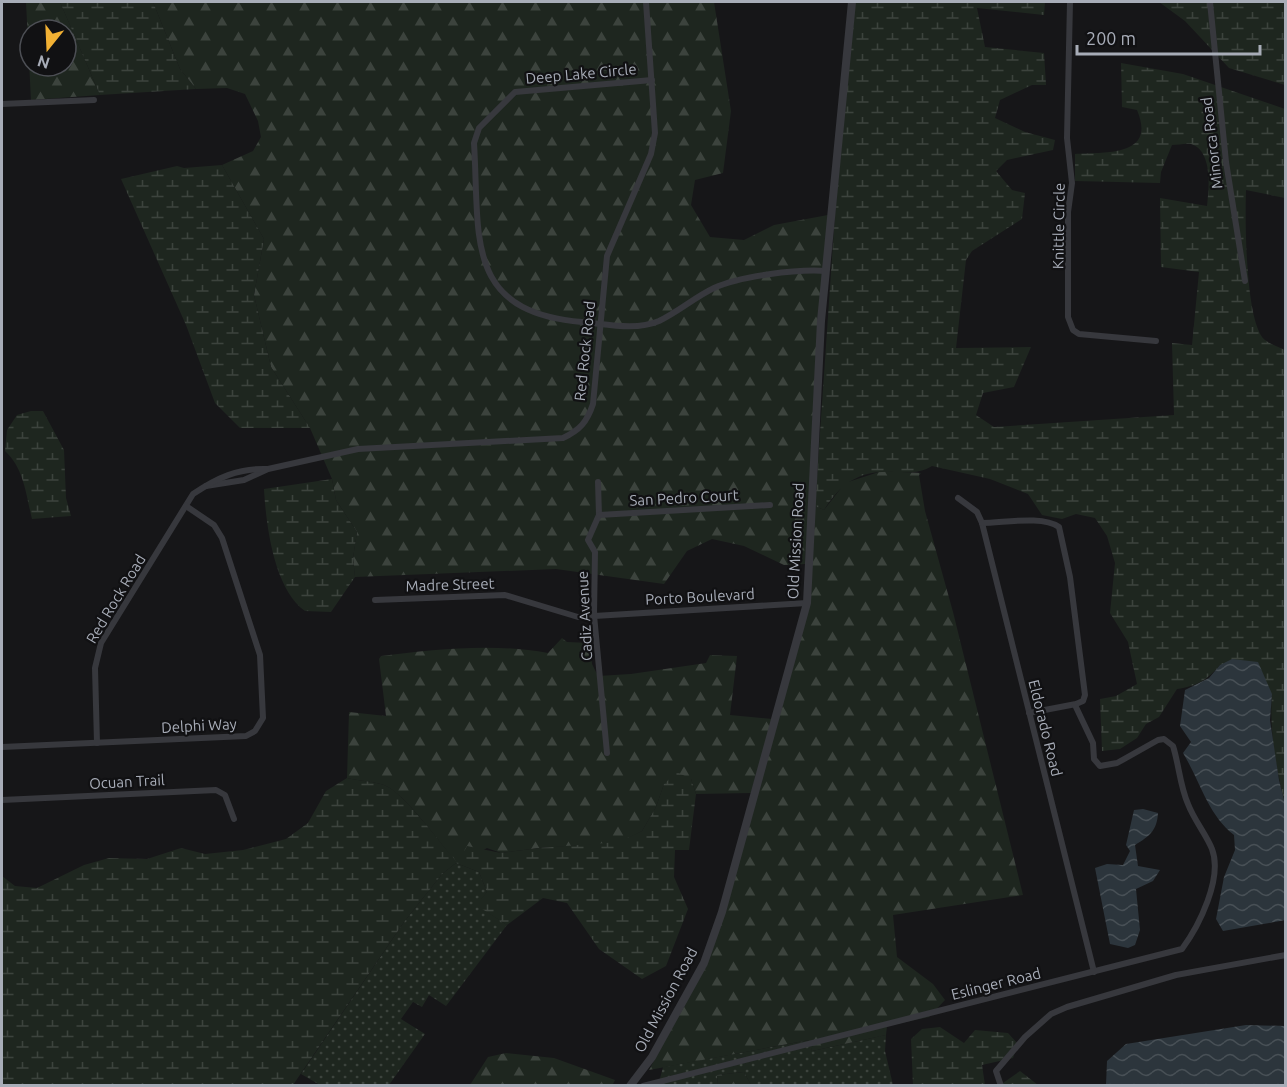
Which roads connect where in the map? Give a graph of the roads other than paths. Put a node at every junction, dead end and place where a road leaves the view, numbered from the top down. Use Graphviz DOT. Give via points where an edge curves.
graph roads {
  1 [pos="646,2"];
  2 [pos="852,2"];
  3 [pos="1070,2"];
  4 [pos="1210,2"];
  5 [pos="652,80"];
  6 [pos="94,100"];
  7 [pos="2,104"];
  8 [pos="826,271"];
  9 [pos="1245,281"];
  10 [pos="600,323"];
  11 [pos="1156,341"];
  12 [pos="268,469"];
  13 [pos="237,472"];
  14 [pos="238,481"];
  15 [pos="598,482"];
  16 [pos="206,486"];
  17 [pos="958,498"];
  18 [pos="770,505"];
  19 [pos="186,506"];
  20 [pos="599,514"];
  21 [pos="982,523"];
  22 [pos="375,600"];
  23 [pos="807,603"];
  24 [pos="594,615"];
  25 [pos="1076,705"];
  26 [pos="1029,713"];
  27 [pos="97,743"];
  28 [pos="2,747"];
  29 [pos="607,753"];
  30 [pos="2,800"];
  31 [pos="234,819"];
  32 [pos="1286,955"];
  33 [pos="1094,972"];
  34 [pos="630,1086"];
  35 [pos="643,1086"];
  36 [pos="1001,1086"];
  1 -- 5 [label="street, Red Rock Road"];
  2 -- 8 [label="street, Old Mission Road"];
  3 -- 11 [label="street, Knittle Circle" via="1067,138 1072,183 1068,212 1068,317 1079,334"];
  4 -- 9 [label="street, Minorca Road" via="1226,162"];
  5 -- 10 [label="street, Red Rock Road" via="655,133 651,154 607,256"];
  5 -- 10 [label="street, Deep Lake Circle" via="515,92 479,128 474,143 481,245 495,285 521,308 540,317"];
  6 -- 7 [label="street"];
  8 -- 10 [label="street, Deep Lake Circle" via="796,269 715,287 658,321 641,326"];
  8 -- 23 [label="street, Old Mission Road"];
  10 -- 12 [label="street, Red Rock Road" via="593,404 579,431 563,438 358,449"];
  12 -- 13 [label="street, Red Rock Road"];
  12 -- 14 [label="street, Red Rock Road"];
  13 -- 14 [label="street"];
  13 -- 16 [label="street, Red Rock Road"];
  14 -- 16 [label="street, Red Rock Road"];
  15 -- 20 [label="street, Cadiz Avenue"];
  16 -- 19 [label="street, Red Rock Road" via="193,494"];
  17 -- 21 [label="street, Eldorado Road" via="976,512"];
  18 -- 20 [label="street, San Pedro Court"];
  19 -- 27 [label="street, Red Rock Road" via="101,643 95,668"];
  19 -- 27 [label="street, Delphi Way" via="214,525 222,538 260,655 263,718 246,736"];
  20 -- 24 [label="street, Cadiz Avenue" via="588,540 595,552"];
  21 -- 25 [label="street" via="1041,520 1059,527 1070,577 1085,695"];
  21 -- 26 [label="street, Eldorado Road"];
  22 -- 24 [label="street, Madre Street" via="505,595 563,614"];
  23 -- 24 [label="street, Porto Boulevard"];
  23 -- 34 [label="street, Old Mission Road" via="722,912 704,963 652,1057"];
  24 -- 29 [label="street, Cadiz Avenue"];
  25 -- 26 [label="street"];
  25 -- 33 [label="street, Eslinger Road" via="1093,743 1096,763 1103,766 1164,739 1173,746 1187,803 1212,849 1214,861 1206,906 1182,949"];
  26 -- 33 [label="street, Eldorado Road"];
  27 -- 28 [label="street, Delphi Way"];
  30 -- 31 [label="street, Ocuan Trail" via="216,790 225,795"];
  32 -- 36 [label="street" via="1176,975 1051,1014 996,1071"];
  33 -- 35 [label="street, Eslinger Road"];
}
